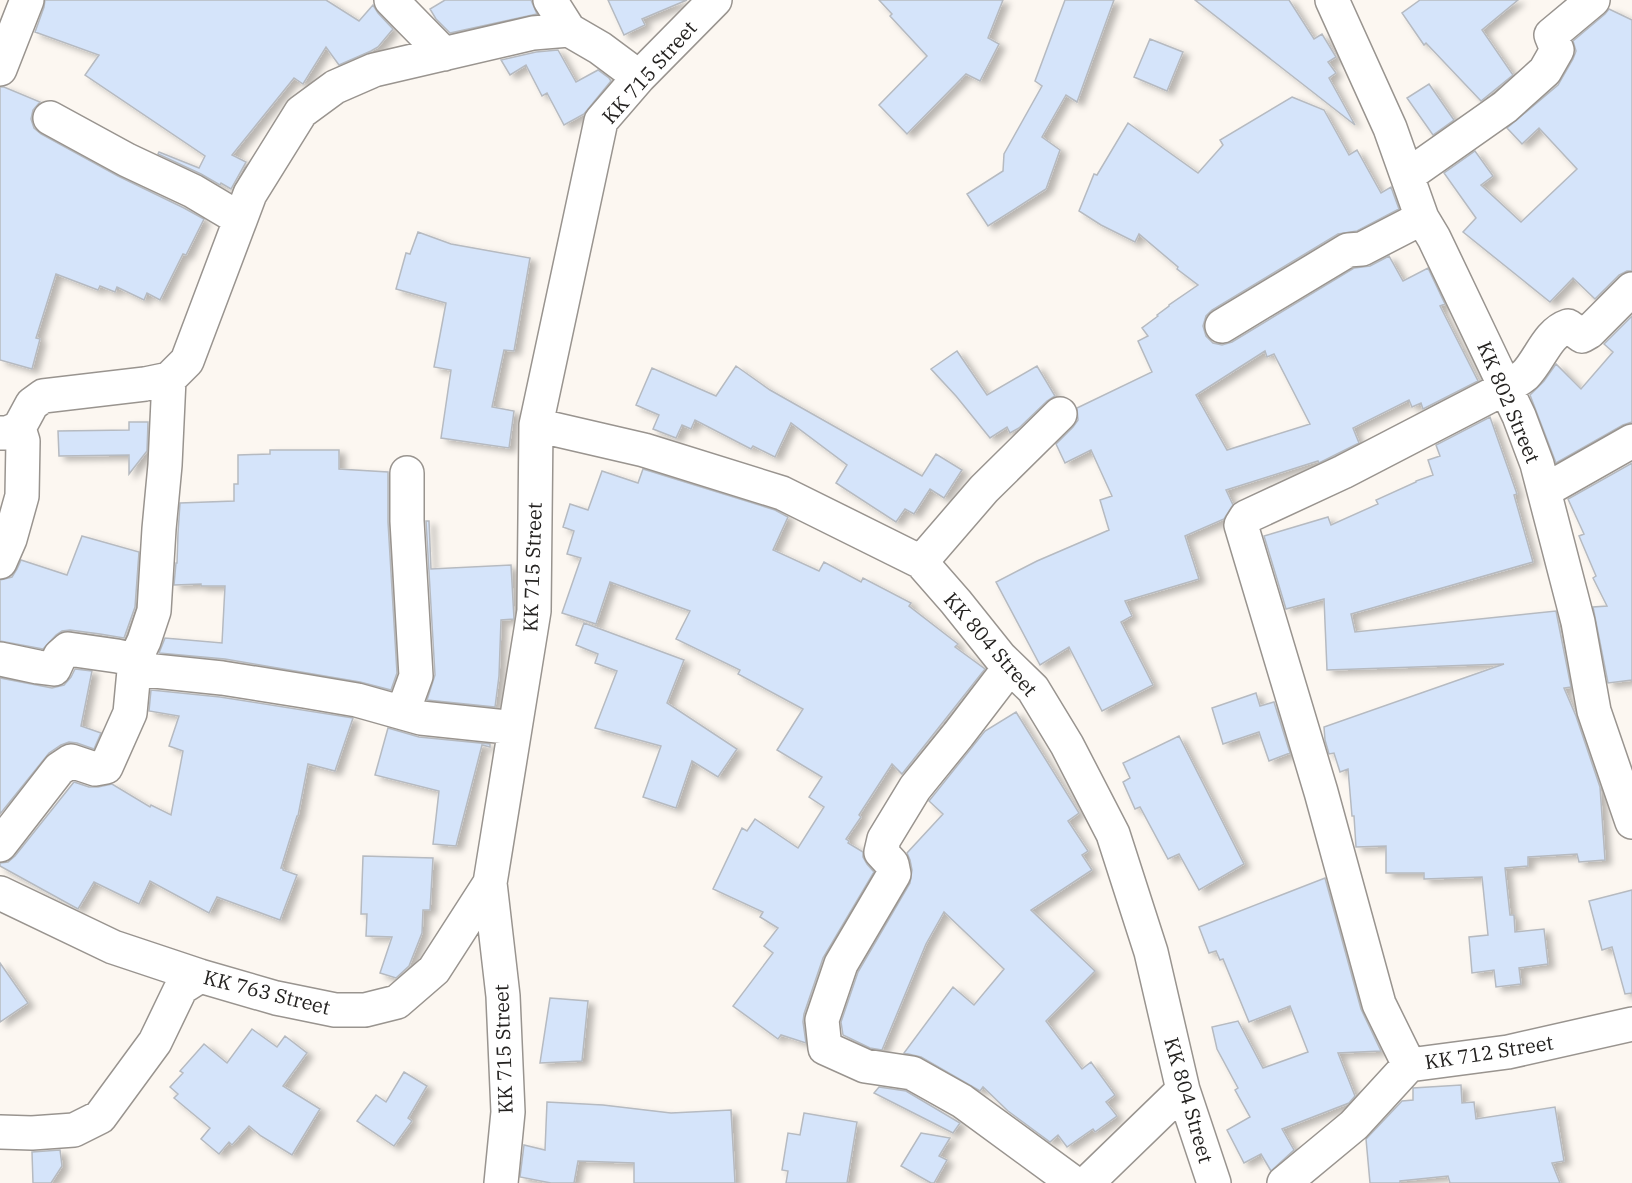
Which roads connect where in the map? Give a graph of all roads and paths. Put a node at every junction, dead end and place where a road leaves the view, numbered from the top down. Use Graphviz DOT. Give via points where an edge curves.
graph roads {
  1 [pos="27,0"];
  2 [pos="391,0"];
  3 [pos="550,0"];
  4 [pos="716,0"];
  5 [pos="1332,0"];
  6 [pos="1593,0"];
  7 [pos="569,30"];
  8 [pos="444,54"];
  9 [pos="0,69"];
  10 [pos="639,77"];
  11 [pos="50,118"];
  12 [pos="1407,176"];
  13 [pos="1422,218"];
  14 [pos="240,219"];
  15 [pos="1632,289"];
  16 [pos="1222,326"];
  17 [pos="169,379"];
  18 [pos="1505,388"];
  19 [pos="1060,414"];
  20 [pos="536,425"];
  21 [pos="10,430"];
  22 [pos="1632,441"];
  23 [pos="407,473"];
  24 [pos="1544,491"];
  25 [pos="0,562"];
  26 [pos="921,562"];
  27 [pos="0,659"];
  28 [pos="135,665"];
  29 [pos="1010,667"];
  30 [pos="404,712"];
  31 [pos="515,728"];
  32 [pos="1632,822"];
  33 [pos="0,845"];
  34 [pos="490,883"];
  35 [pos="0,893"];
  36 [pos="200,976"];
  37 [pos="1632,1024"];
  38 [pos="1409,1065"];
  39 [pos="1183,1090"];
  40 [pos="0,1132"];
  41 [pos="501,1183"];
  42 [pos="1074,1183"];
  43 [pos="1088,1183"];
  44 [pos="1214,1183"];
  45 [pos="1284,1183"];
  1 -- 9 [label="street"];
  2 -- 8 [label="street"];
  3 -- 7 [label="street"];
  4 -- 10 [label="street, KK 715 Street"];
  5 -- 12 [label="street, KK 802 Street" via="1390,128"];
  6 -- 12 [label="street" via="1551,34 1557,50 1545,71 1505,107"];
  7 -- 8 [label="street" via="533,33"];
  7 -- 10 [label="street"];
  8 -- 14 [label="street" via="364,74 335,87 301,112 250,194"];
  10 -- 20 [label="street, KK 715 Street" via="601,121"];
  11 -- 14 [label="street"];
  12 -- 13 [label="street, KK 802 Street"];
  13 -- 16 [label="street" via="1362,249 1348,250"];
  13 -- 18 [label="street, KK 802 Street"];
  14 -- 17 [label="street" via="187,361"];
  15 -- 18 [label="street" via="1582,336 1568,326 1562,328 1525,374"];
  17 -- 21 [label="street" via="43,396"];
  17 -- 28 [label="street" via="154,611"];
  18 -- 24 [label="street, KK 802 Street" via="1519,416"];
  18 -- 38 [label="street" via="1246,517 1241,525 1379,1004"];
  19 -- 26 [label="street" via="984,489"];
  20 -- 26 [label="street, KK 804 Street" via="644,450 782,493"];
  20 -- 31 [label="street, KK 715 Street" via="534,611"];
  21 -- 25 [label="street" via="23,441 22,496"];
  22 -- 24 [label="street"];
  23 -- 30 [label="street" via="416,676"];
  24 -- 32 [label="street, KK 802 Street" via="1578,622 1594,711"];
  26 -- 29 [label="street, KK 804 Street"];
  27 -- 28 [label="street" via="54,669 68,649 117,656"];
  28 -- 30 [label="street" via="357,700"];
  28 -- 33 [label="street" via="130,713 106,767 95,769 71,761 59,769"];
  29 -- 39 [label="street, KK 804 Street" via="1033,689 1113,834 1151,952"];
  29 -- 42 [label="street" via="915,788 884,839 881,852 892,864 894,874 842,964 822,1020 825,1048 865,1066 912,1073 962,1101"];
  30 -- 31 [label="street" via="421,718"];
  31 -- 34 [label="street, KK 715 Street"];
  34 -- 36 [label="street, KK 763 Street" via="434,970 396,1002 365,1010 335,1010"];
  34 -- 41 [label="street, KK 715 Street" via="502,996 508,1112"];
  35 -- 36 [label="street, KK 763 Street" via="113,947"];
  36 -- 40 [label="street" via="181,988 155,1042 100,1118 74,1130"];
  37 -- 38 [label="street, KK 712 Street" via="1508,1052"];
  38 -- 45 [label="street, KK 712 Street" via="1354,1125"];
  39 -- 43 [label="street"];
  39 -- 44 [label="street, KK 804 Street"];
}
